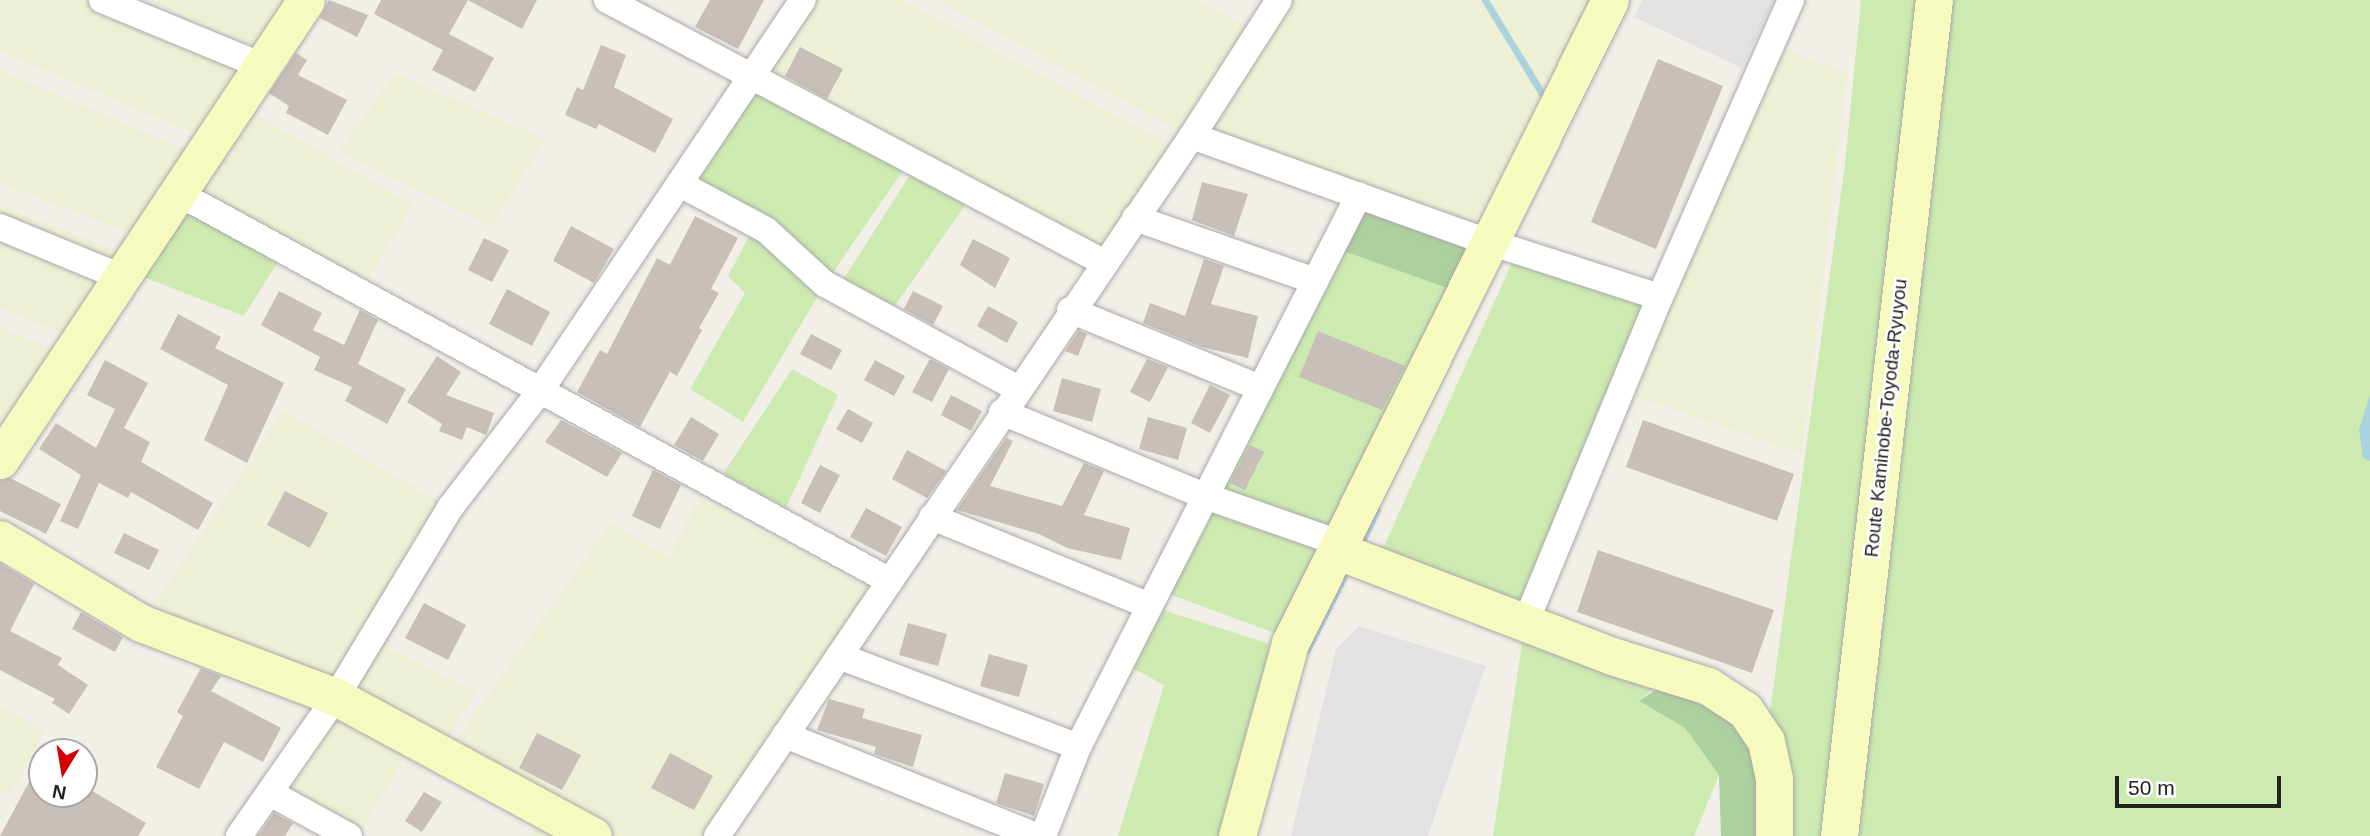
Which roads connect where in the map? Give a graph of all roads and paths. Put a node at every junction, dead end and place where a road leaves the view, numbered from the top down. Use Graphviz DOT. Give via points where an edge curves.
graph roads {
  1 [pos="102,0"];
  2 [pos="306,0"];
  3 [pos="607,0"];
  4 [pos="803,0"];
  5 [pos="1279,0"];
  6 [pos="1610,0"];
  7 [pos="1791,0"];
  8 [pos="1934,0"];
  9 [pos="262,66"];
  10 [pos="752,76"];
  11 [pos="1192,136"];
  12 [pos="680,184"];
  13 [pos="177,193"];
  14 [pos="1359,195"];
  15 [pos="1135,218"];
  16 [pos="0,228"];
  17 [pos="1488,239"];
  18 [pos="1105,263"];
  19 [pos="121,277"];
  20 [pos="1315,281"];
  21 [pos="1660,297"];
  22 [pos="1070,310"];
  23 [pos="1260,388"];
  24 [pos="1018,389"];
  25 [pos="540,390"];
  26 [pos="1002,412"];
  27 [pos="0,460"];
  28 [pos="1205,496"];
  29 [pos="932,517"];
  30 [pos="0,539"];
  31 [pos="1337,547"];
  32 [pos="890,581"];
  33 [pos="1150,606"];
  34 [pos="1525,624"];
  35 [pos="839,656"];
  36 [pos="336,697"];
  37 [pos="785,735"];
  38 [pos="1078,747"];
  39 [pos="270,793"];
  40 [pos="239,836"];
  41 [pos="349,836"];
  42 [pos="593,836"];
  43 [pos="717,836"];
  44 [pos="1036,836"];
  45 [pos="1043,836"];
  46 [pos="1237,836"];
  47 [pos="1774,836"];
  48 [pos="1839,836"];
  1 -- 9 [label="street"];
  2 -- 9 [label="street"];
  3 -- 10 [label="street"];
  4 -- 10 [label="street"];
  5 -- 11 [label="street"];
  6 -- 17 [label="street"];
  7 -- 21 [label="street"];
  8 -- 48 [label="street, Route Kaminobe-Toyoda-Ryuyou"];
  9 -- 13 [label="street"];
  10 -- 12 [label="street"];
  10 -- 18 [label="street"];
  11 -- 14 [label="street"];
  11 -- 15 [label="street"];
  12 -- 24 [label="street" via="766,230 825,284"];
  12 -- 25 [label="street"];
  13 -- 19 [label="street"];
  13 -- 25 [label="street"];
  14 -- 17 [label="street"];
  14 -- 20 [label="street"];
  15 -- 18 [label="street"];
  15 -- 20 [label="street"];
  16 -- 19 [label="street"];
  17 -- 21 [label="street"];
  17 -- 31 [label="street"];
  18 -- 22 [label="street"];
  19 -- 27 [label="street"];
  20 -- 23 [label="street"];
  21 -- 34 [label="street"];
  22 -- 23 [label="street"];
  22 -- 24 [label="street"];
  23 -- 28 [label="street"];
  24 -- 26 [label="street"];
  25 -- 32 [label="street"];
  25 -- 36 [label="street" via="450,508"];
  26 -- 28 [label="street"];
  26 -- 29 [label="street"];
  28 -- 31 [label="street"];
  28 -- 33 [label="street"];
  29 -- 32 [label="street"];
  29 -- 33 [label="street"];
  30 -- 36 [label="street" via="141,623"];
  31 -- 34 [label="street"];
  31 -- 46 [label="street" via="1290,643"];
  32 -- 35 [label="street"];
  33 -- 38 [label="street"];
  34 -- 47 [label="street" via="1708,686 1745,710 1766,741 1774,779"];
  35 -- 37 [label="street"];
  35 -- 38 [label="street"];
  36 -- 39 [label="street"];
  36 -- 42 [label="street"];
  37 -- 43 [label="street"];
  37 -- 44 [label="street"];
  38 -- 45 [label="street"];
  39 -- 40 [label="street"];
  39 -- 41 [label="street"];
}
